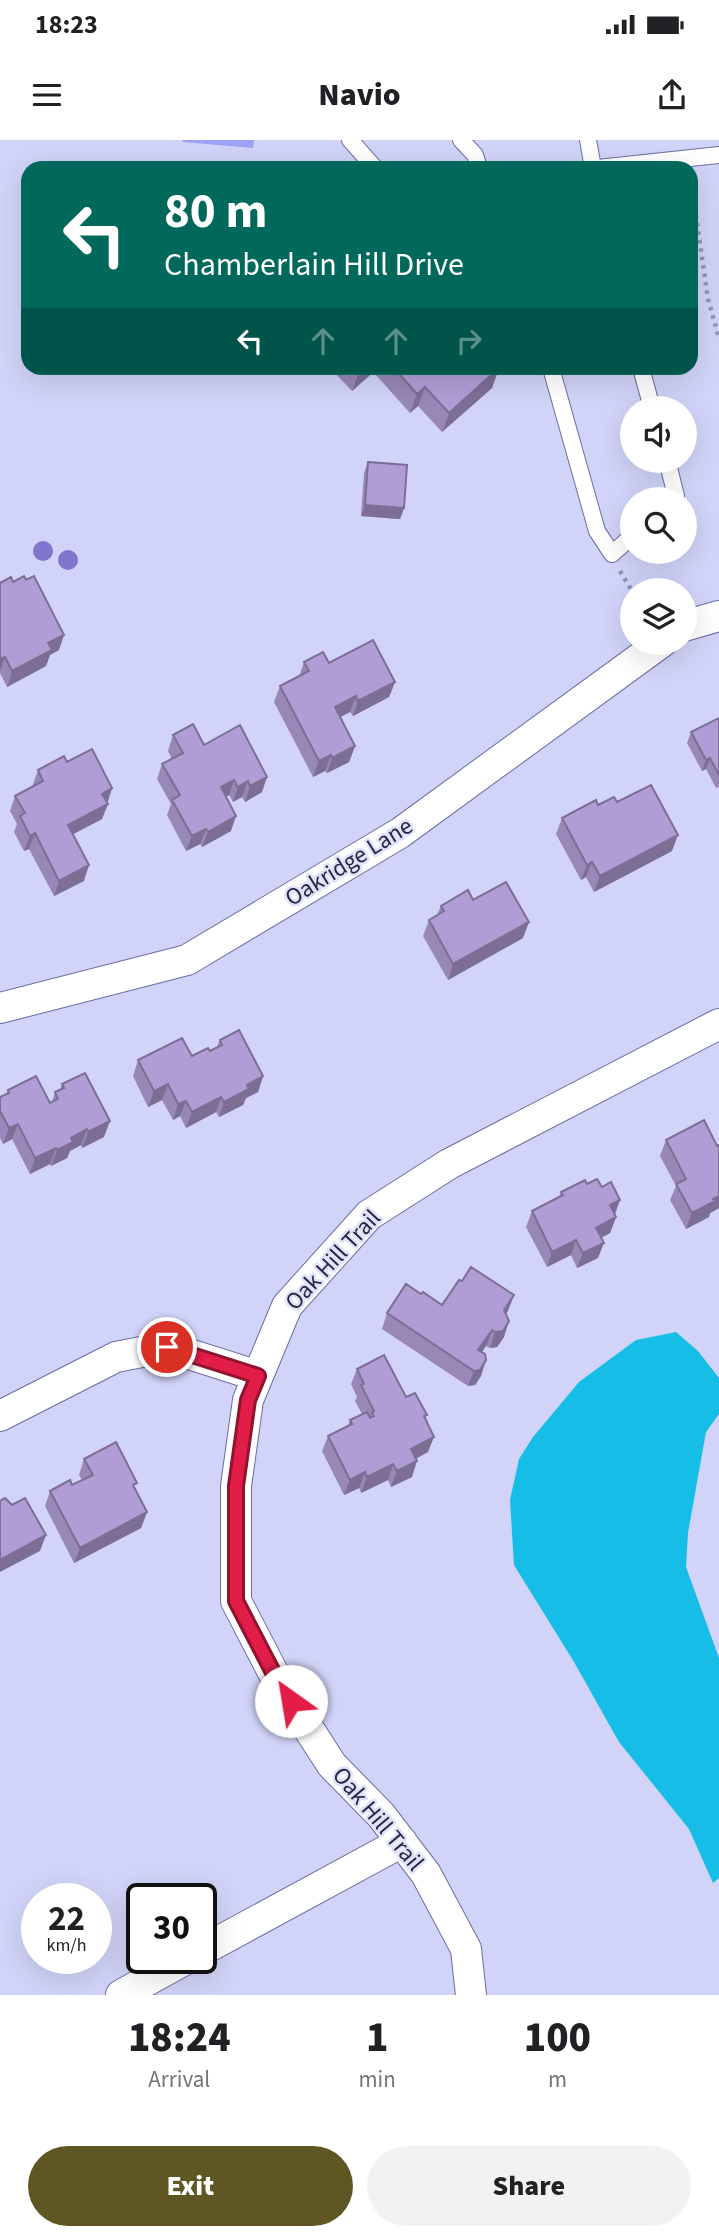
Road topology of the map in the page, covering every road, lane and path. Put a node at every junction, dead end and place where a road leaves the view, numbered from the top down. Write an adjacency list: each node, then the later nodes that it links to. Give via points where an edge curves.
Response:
1 (350, 140): 5 (lane)
2 (461, 140): 6 (lane)
3 (588, 140): 7 (lane)
4 (719, 155): 8 (lane)
5 (369, 161)
6 (477, 161)
7 (592, 161)
8 (663, 161)
9 (698, 230): 10 (path)
10 (719, 338)
11 (553, 375): 14 (lane, via 597,531 612,554)
12 (643, 375): 13 (lane)
13 (649, 396)
14 (620, 547)
15 (719, 616): 16 (street)
16 (697, 622)
17 (644, 655): 18 (street, Oakridge Lane, via 400,833 187,960)
18 (0, 1008)
19 (719, 1024): 20 (street, Oak Hill Trail, via 449,1164 369,1215 286,1306)
20 (258, 1376): 21 (street, via 167,1347 116,1357); 22 (street, Oak Hill Trail, via 248,1400 236,1486 236,1601 277,1680 332,1765)
21 (0, 1416)
22 (402, 1842): 23 (street); 26 (street, Oak Hill Trail, via 426,1874 466,1949)
23 (217, 1942)
24 (159, 1974): 25 (street)
25 (121, 1995)
26 (471, 1995)

